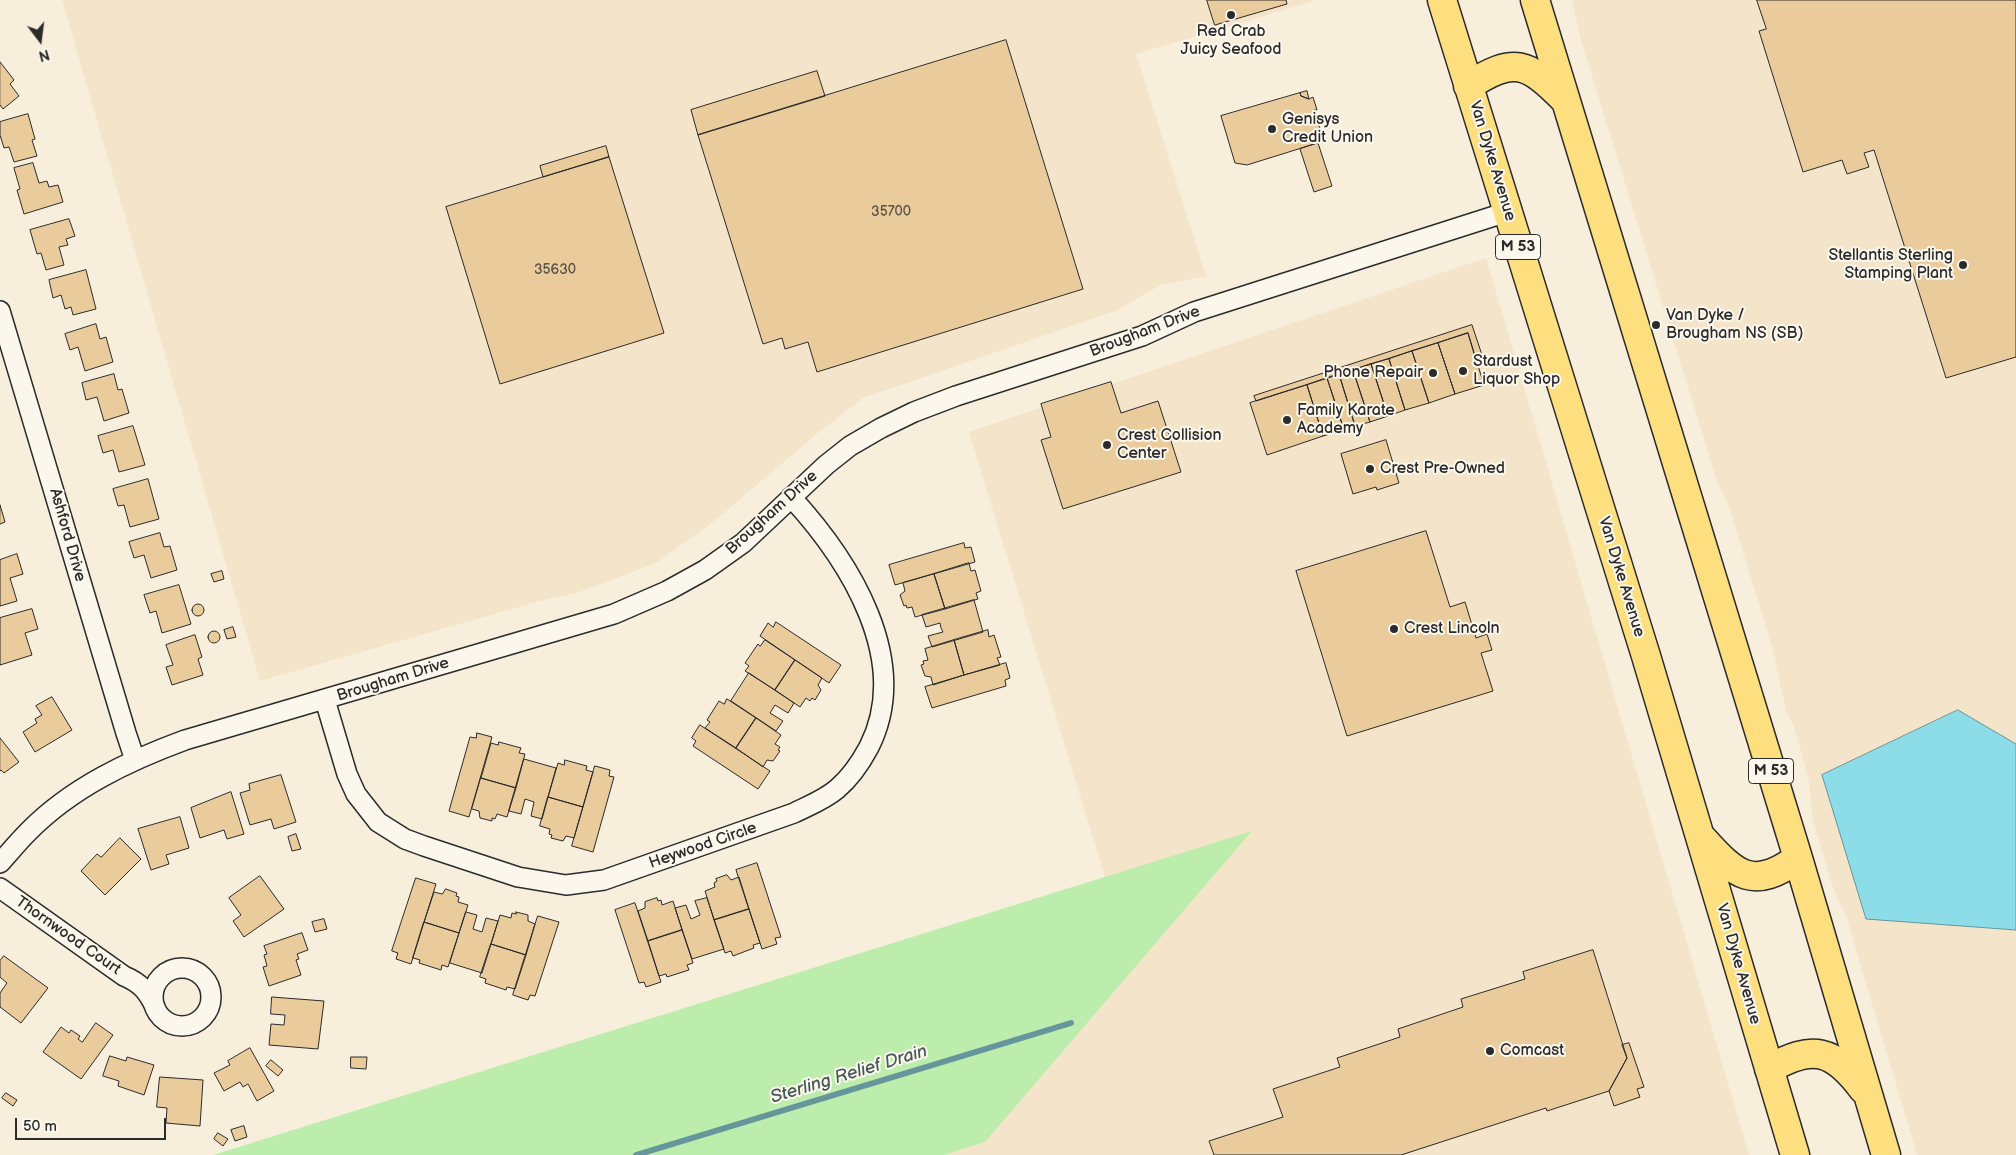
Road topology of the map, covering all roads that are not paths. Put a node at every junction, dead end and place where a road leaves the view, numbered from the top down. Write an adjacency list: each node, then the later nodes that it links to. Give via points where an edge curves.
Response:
1 (1442, 0): 3 (main road, Van Dyke Avenue / M 53)
2 (1535, 0): 4 (main road, M 53)
3 (1468, 86): 4 (main road, via 1494,70 1517,67 1542,78); 5 (main road, Van Dyke Avenue / M 53)
4 (1566, 101): 11 (main road, M 53)
5 (1508, 212): 7 (street, Brougham Drive, via 1194,312 1142,336 948,399 881,428 850,446); 10 (main road, Van Dyke Avenue / M 53)
6 (0, 311): 9 (street, Ashford Drive)
7 (791, 497): 8 (street, Brougham Drive, via 743,543 705,570 667,591 614,614); 8 (street, Heywood Circle, via 812,519 856,585 879,646 884,669 879,720 863,756 836,789 794,813 604,880 566,885 518,877 405,839 378,822 356,794 347,774)
8 (325, 700): 9 (street, Brougham Drive, via 185,740)
9 (135, 760): 12 (street, Brougham Drive, via 55,807)
10 (1700, 836): 11 (main road, via 1724,863 1754,876 1783,870); 17 (main road, Van Dyke Avenue / M 53)
11 (1798, 858): 18 (main road, M 53)
12 (0, 863)
13 (0, 888): 15 (street, Thornwood Court)
14 (166, 973): 15 (street, Thornwood Court); 16 (street, via 155,988); 16 (street, Thornwood Court, via 185,968 203,976 211,994 211,1003 201,1018 185,1025 167,1021)
15 (137, 982): 16 (street, Thornwood Court, via 148,992)
16 (155, 1007)
17 (1769, 1069): 18 (main road, via 1789,1058 1819,1054 1848,1068); 19 (main road, Van Dyke Avenue / M 53)
18 (1869, 1096): 20 (main road, M 53)
19 (1794, 1155)
20 (1886, 1155)

